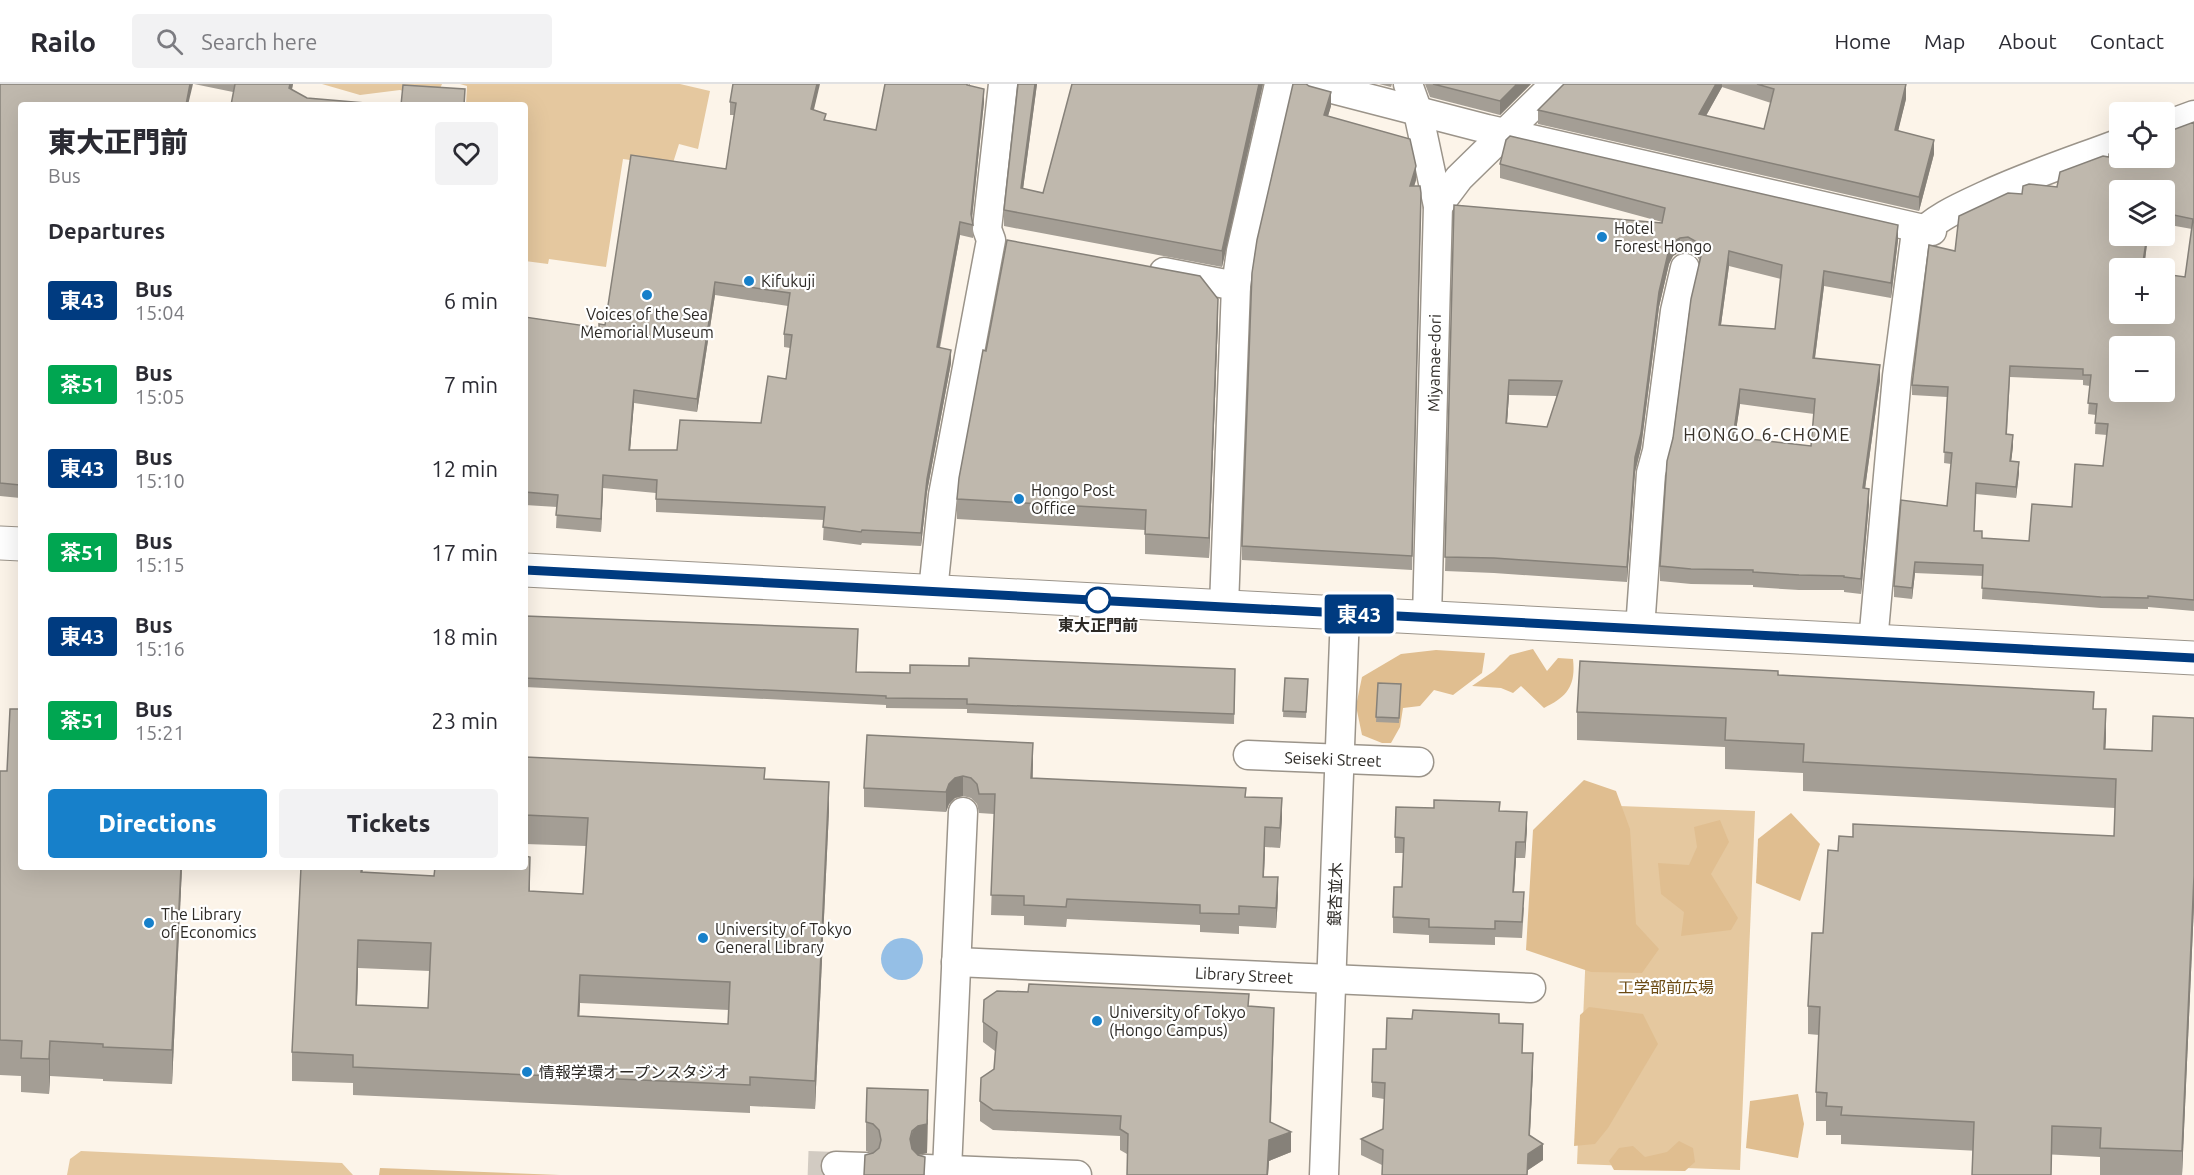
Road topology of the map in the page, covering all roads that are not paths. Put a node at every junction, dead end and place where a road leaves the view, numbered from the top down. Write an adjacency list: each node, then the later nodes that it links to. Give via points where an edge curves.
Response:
1 (1003, 84): 19 (street, via 987,229 1002,242 943,495)
2 (1279, 84): 15 (street)
3 (1313, 84): 6 (street)
4 (1408, 84): 6 (street, Miyamae-dori)
5 (1555, 84): 9 (street)
6 (1418, 112): 9 (street); 11 (street, Miyamae-dori)
7 (2194, 115): 8 (street)
8 (2175, 122)
9 (1504, 132): 11 (street); 12 (street)
10 (2109, 147): 12 (street, via 1953,210)
11 (1438, 206): 22 (street, Miyamae-dori)
12 (1928, 230): 24 (street, via 1915,239 1897,375)
13 (1143, 268): 15 (street)
14 (1685, 268): 23 (street, via 1651,473)
15 (1236, 286): 20 (street)
16 (0, 543): 17 (highway)
17 (18, 544)
18 (528, 570): 19 (highway)
19 (933, 591): 20 (highway)
20 (1224, 606): 21 (highway)
21 (1345, 613): 22 (highway); 27 (street, 銀杏並木)
22 (1427, 617): 23 (highway)
23 (1640, 629): 24 (highway)
24 (1874, 642): 25 (highway)
25 (2194, 658)
26 (1248, 755): 27 (street, Seiseki Street)
27 (1340, 759): 28 (street, Seiseki Street); 31 (street, 銀杏並木)
28 (1419, 762)
29 (963, 812): 30 (street)
30 (956, 962): 31 (street, Library Street); 35 (street, via 937,1170)
31 (1331, 979): 32 (street, Library Street); 36 (street, 銀杏並木)
32 (1531, 988)
33 (836, 1166): 34 (street)
34 (866, 1167)
35 (1077, 1175)
36 (1324, 1175)

